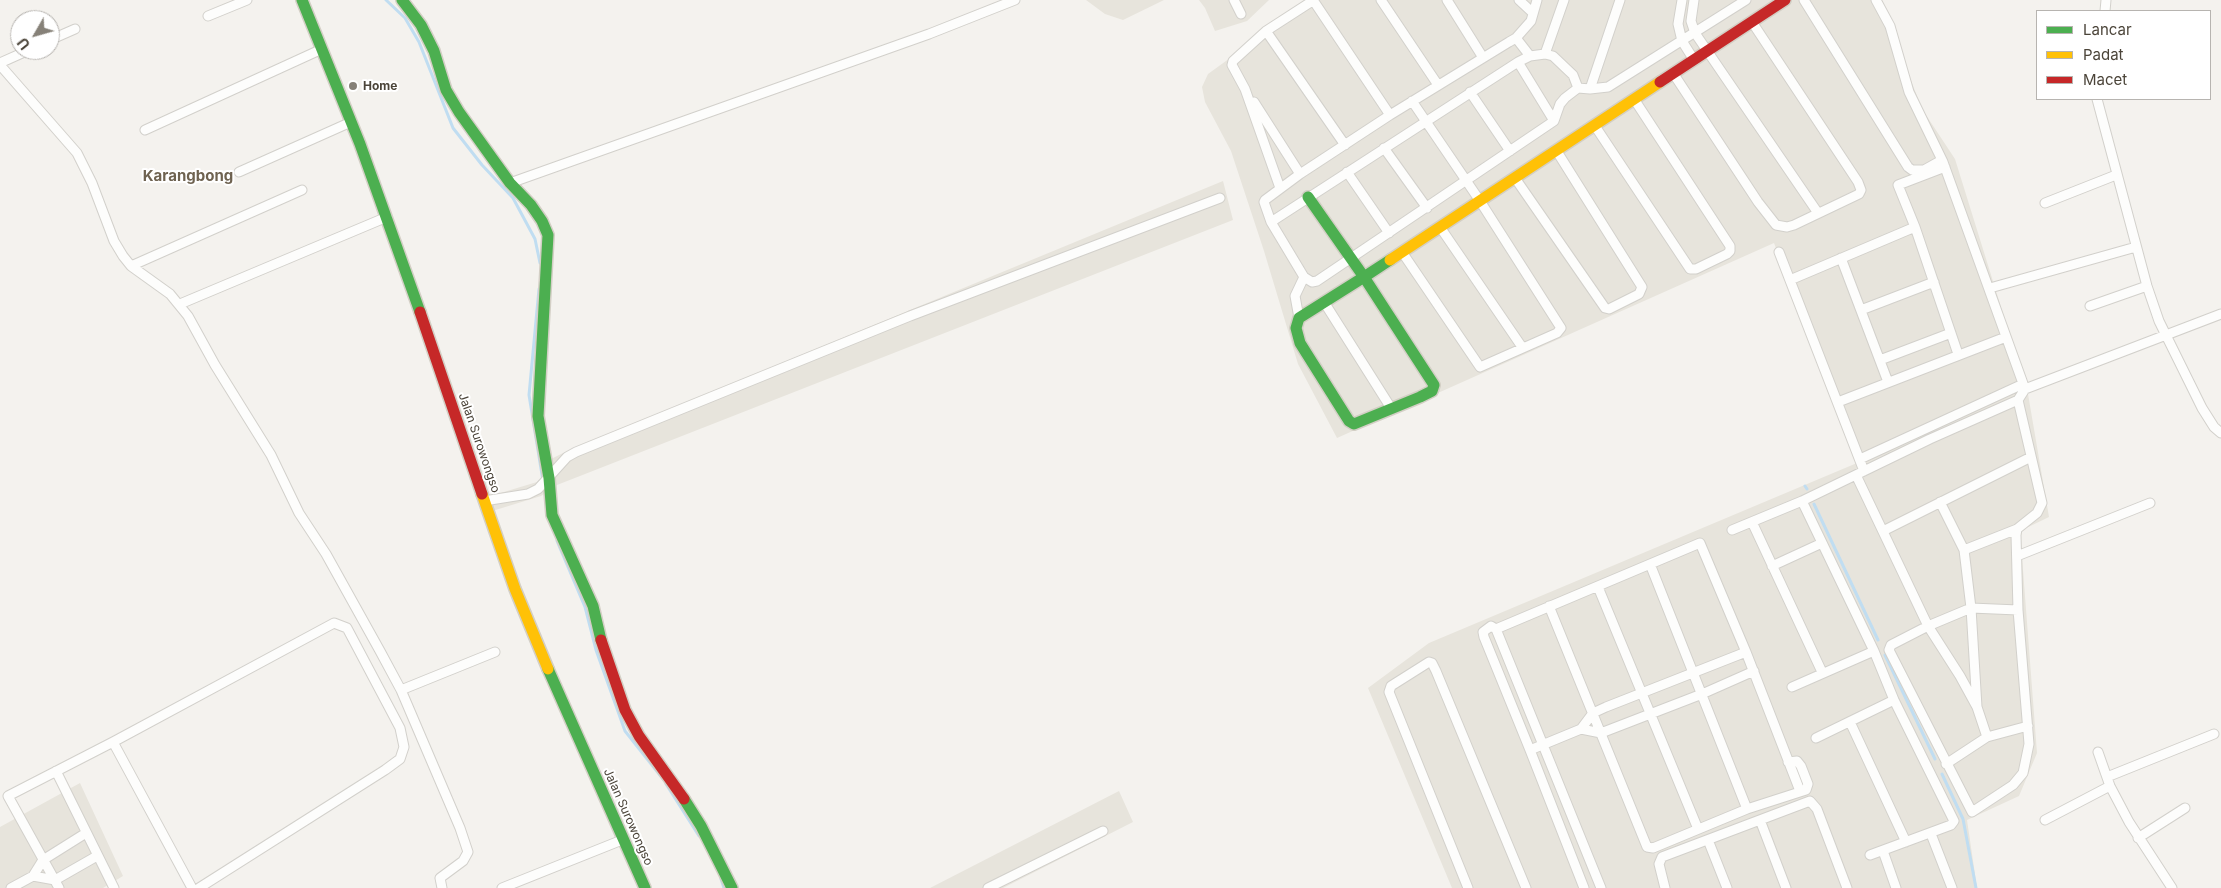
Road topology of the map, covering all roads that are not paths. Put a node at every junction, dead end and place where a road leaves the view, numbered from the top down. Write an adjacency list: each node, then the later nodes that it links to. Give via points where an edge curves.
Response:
1 (246, 0): 21 (street)
2 (302, 0): 29 (street, Jalan Surowongso)
3 (402, 0): 63 (street, via 421,25 434,51 454,105)
4 (1015, 0): 63 (street, via 929,34)
5 (1234, 0): 20 (street)
6 (1314, 0): 24 (street); 46 (street)
7 (1381, 0): 38 (street)
8 (1447, 0): 32 (street)
9 (1519, 0): 19 (street)
10 (1538, 0): 19 (street)
11 (1564, 0): 31 (street)
12 (1620, 0): 41 (street)
13 (1682, 0): 28 (street, via 1678,24)
14 (1694, 0): 25 (street, via 1691,21)
15 (1746, 0): 25 (street)
16 (1784, 0): 22 (street)
17 (1804, 0): 56 (street, via 1908,167 1924,170)
18 (1876, 0): 56 (street, via 1890,26 1909,92)
19 (1534, 13): 27 (street, via 1528,26)
20 (1241, 14)
21 (208, 16)
22 (1752, 22): 30 (street); 71 (street, via 1860,187 1859,194)
23 (75, 29): 26 (street)
24 (1266, 31): 40 (street, via 1233,61); 52 (street)
25 (1695, 33): 28 (street); 30 (street)
26 (60, 36)
27 (1516, 38): 32 (street); 33 (street)
28 (1682, 41): 34 (street); 41 (street, via 1608,87)
29 (322, 48): 48 (street, Jalan Surowongso); 51 (street)
30 (1708, 50): 34 (street); 71 (street)
31 (1545, 54): 33 (street); 39 (street, via 1564,64 1574,75)
32 (1482, 56): 38 (street)
33 (1530, 56): 35 (street)
34 (1694, 60): 37 (street)
35 (1518, 62): 42 (street); 47 (street)
36 (0, 64): 82 (street, via 77,153 114,241)
37 (1673, 73): 43 (street); 71 (street, via 1771,221 1787,227)
38 (1438, 85): 45 (street)
39 (1578, 88): 41 (street); 47 (street, via 1560,104)
40 (1245, 89): 59 (street); 64 (street)
41 (1590, 89)
42 (1470, 92): 49 (street); 55 (street)
43 (1634, 99): 50 (street); 50 (street, via 1730,246 1727,254 1690,269)
44 (2097, 100): 60 (street)
45 (1412, 101): 46 (street); 49 (street)
46 (1390, 115): 52 (street)
47 (1554, 121): 55 (street)
48 (351, 122): 57 (street); 72 (street, Jalan Surowongso)
49 (1425, 122): 53 (street); 62 (street)
50 (1595, 126): 54 (street)
51 (145, 130)
52 (1345, 144): 59 (street)
53 (1384, 148): 58 (street); 70 (street)
54 (1556, 150): 61 (street); 61 (street, via 1642,287 1639,294 1605,308)
55 (1510, 151): 62 (street)
56 (1943, 163): 75 (street, via 1898,185); 88 (street)
57 (238, 172)
58 (1347, 172): 66 (street); 76 (street)
59 (1300, 174): 64 (street)
60 (2116, 175): 69 (street); 77 (street, via 2129,212)
61 (1515, 178): 68 (street)
62 (1466, 181): 68 (street); 70 (street)
63 (514, 182): 110 (street, via 542,221 549,242 538,416)
64 (1280, 188): 73 (street, via 1264,201)
65 (302, 190): 82 (street)
66 (1308, 197): 73 (street); 81 (street)
67 (1220, 198): 110 (street, via 910,316 576,452 567,457)
68 (1480, 201): 74 (street); 98 (street, via 1561,328 1557,333)
69 (2045, 203)
70 (1427, 208): 76 (street)
71 (1818, 212)
72 (387, 217): 90 (street); 112 (street, Jalan Surowongso)
73 (1271, 222): 83 (street)
74 (1440, 227): 78 (street); 98 (street)
75 (1915, 227): 80 (street); 86 (street)
76 (1389, 233): 81 (street)
77 (2136, 248): 87 (street); 88 (street)
78 (1402, 252): 84 (street); 98 (street, via 1477,365 1484,366)
79 (1779, 252): 85 (street)
80 (1841, 258): 85 (street); 92 (street)
81 (1350, 259): 83 (street, via 1317,281 1312,282); 84 (street)
82 (135, 263): 90 (street)
83 (1304, 276): 94 (street, via 1294,296)
84 (1364, 277): 89 (street); 105 (street, via 1434,385 1432,391)
85 (1790, 280): 104 (street)
86 (1934, 282): 92 (street); 95 (street)
87 (2147, 286): 91 (street); 96 (street)
88 (1990, 288): 97 (street)
89 (1324, 302): 94 (street); 105 (street)
90 (180, 304): 137 (street, via 271,454 298,513 326,554)
91 (2090, 306)
92 (1860, 310): 100 (street)
93 (2221, 314): 96 (street)
94 (1299, 318): 105 (street, via 1296,328 1300,343 1348,421 1354,424)
95 (1951, 333): 99 (street); 100 (street)
96 (2166, 335): 102 (street); 106 (street, via 2202,408)
97 (2006, 337): 99 (street); 102 (street)
98 (1522, 347)
99 (1958, 354): 101 (street)
100 (1880, 360): 101 (street)
101 (1888, 382): 104 (street)
102 (2024, 386): 103 (street); 108 (street)
103 (2018, 400): 107 (street); 109 (street)
104 (1838, 402): 108 (street)
105 (1391, 408)
106 (2221, 433)
107 (2030, 457): 113 (street); 116 (street, via 2042,503 2037,513)
108 (1860, 459): 109 (street)
109 (1860, 473): 111 (street); 118 (street)
110 (544, 484): 112 (street, via 528,494); 184 (street, via 552,515 593,606 602,646 625,710 639,736 701,826)
111 (1802, 500): 115 (street); 119 (street)
112 (484, 501): 167 (street, Jalan Surowongso, via 540,654)
113 (1940, 502): 118 (street); 120 (street)
114 (2150, 503): 121 (street)
115 (1752, 522): 117 (street); 123 (street)
116 (2017, 529): 120 (street); 121 (street)
117 (1732, 530)
118 (1883, 531): 128 (street)
119 (1822, 543): 123 (street); 130 (street)
120 (1964, 550): 126 (street)
121 (2017, 556): 127 (street)
122 (1650, 564): 124 (street); 132 (street, via 1700,544); 134 (street)
123 (1772, 566): 135 (street)
124 (1598, 587): 125 (street); 138 (street)
125 (1549, 606): 129 (street); 142 (street)
126 (1971, 608): 127 (street); 128 (street); 141 (street)
127 (2018, 610): 145 (street)
128 (1928, 626): 141 (street); 155 (street, via 1892,645 1889,650)
129 (1496, 629): 152 (street); 153 (street, via 1493,626 1486,629 1484,637)
130 (1874, 651): 135 (street); 140 (street)
131 (494, 652): 137 (street)
132 (1746, 652): 133 (street); 134 (street)
133 (1754, 671): 139 (street); 159 (street, via 1788,762 1797,761 1809,787)
134 (1694, 672): 138 (street); 139 (street)
135 (1822, 672): 136 (street)
136 (1792, 687)
137 (401, 690): 181 (street, via 468,852 463,861 443,874)
138 (1643, 692): 142 (street); 143 (street)
139 (1702, 694): 143 (street); 159 (street)
140 (1894, 700): 144 (street); 165 (street, via 1954,821)
141 (1977, 707): 149 (street)
142 (1593, 713): 146 (street); 147 (street)
143 (1651, 714): 147 (street); 162 (street)
144 (1850, 722): 150 (street); 169 (street)
145 (2028, 726): 149 (street); 155 (street, via 2029,744 2023,773 2013,785 1975,811 1970,811)
146 (1581, 729): 147 (street); 152 (street)
147 (1601, 733): 162 (street, via 1647,847 1653,848)
148 (2214, 734): 157 (street)
149 (1987, 737): 155 (street)
150 (1816, 738)
151 (113, 742): 156 (street); 179 (street); 180 (street, via 334,622 347,628 400,728 404,747 400,759)
152 (1544, 745): 153 (street); 176 (street)
153 (1530, 750): 188 (street)
154 (2098, 752): 157 (street)
155 (1946, 764)
156 (56, 771): 164 (street); 173 (street, via 8,796)
157 (2108, 781): 161 (street); 166 (street)
158 (2185, 808): 166 (street)
159 (1747, 809): 162 (street)
160 (1760, 820): 168 (street); 191 (street); 192 (street, via 1810,801 1817,809)
161 (2045, 820)
162 (1698, 829)
163 (1102, 830): 185 (street)
164 (86, 833): 172 (street); 173 (street)
165 (1931, 834): 169 (street); 194 (street)
166 (2138, 838): 195 (street)
167 (622, 840): 182 (street); 183 (street, Jalan Surowongso)
168 (1708, 840): 189 (street, via 1660,860 1658,864); 190 (street)
169 (1906, 842): 170 (street)
170 (1883, 851): 171 (street); 193 (street)
171 (1870, 855)
172 (97, 856): 175 (street); 178 (street)
173 (43, 860): 174 (street); 175 (street)
174 (33, 876): 175 (street); 177 (street)
175 (57, 884)
176 (1600, 885): 188 (street)
177 (11, 888)
178 (114, 888)
179 (192, 888)
180 (199, 888)
181 (442, 888)
182 (502, 888)
183 (645, 888)
184 (732, 888)
185 (988, 888)
186 (1468, 888): 187 (street, via 1389,692 1391,686 1429,662 1436,671)
187 (1526, 888)
188 (1583, 888)
189 (1665, 888)
190 (1727, 888)
191 (1786, 888)
192 (1847, 888)
193 (1896, 888)
194 (1952, 888)
195 (2172, 888)

